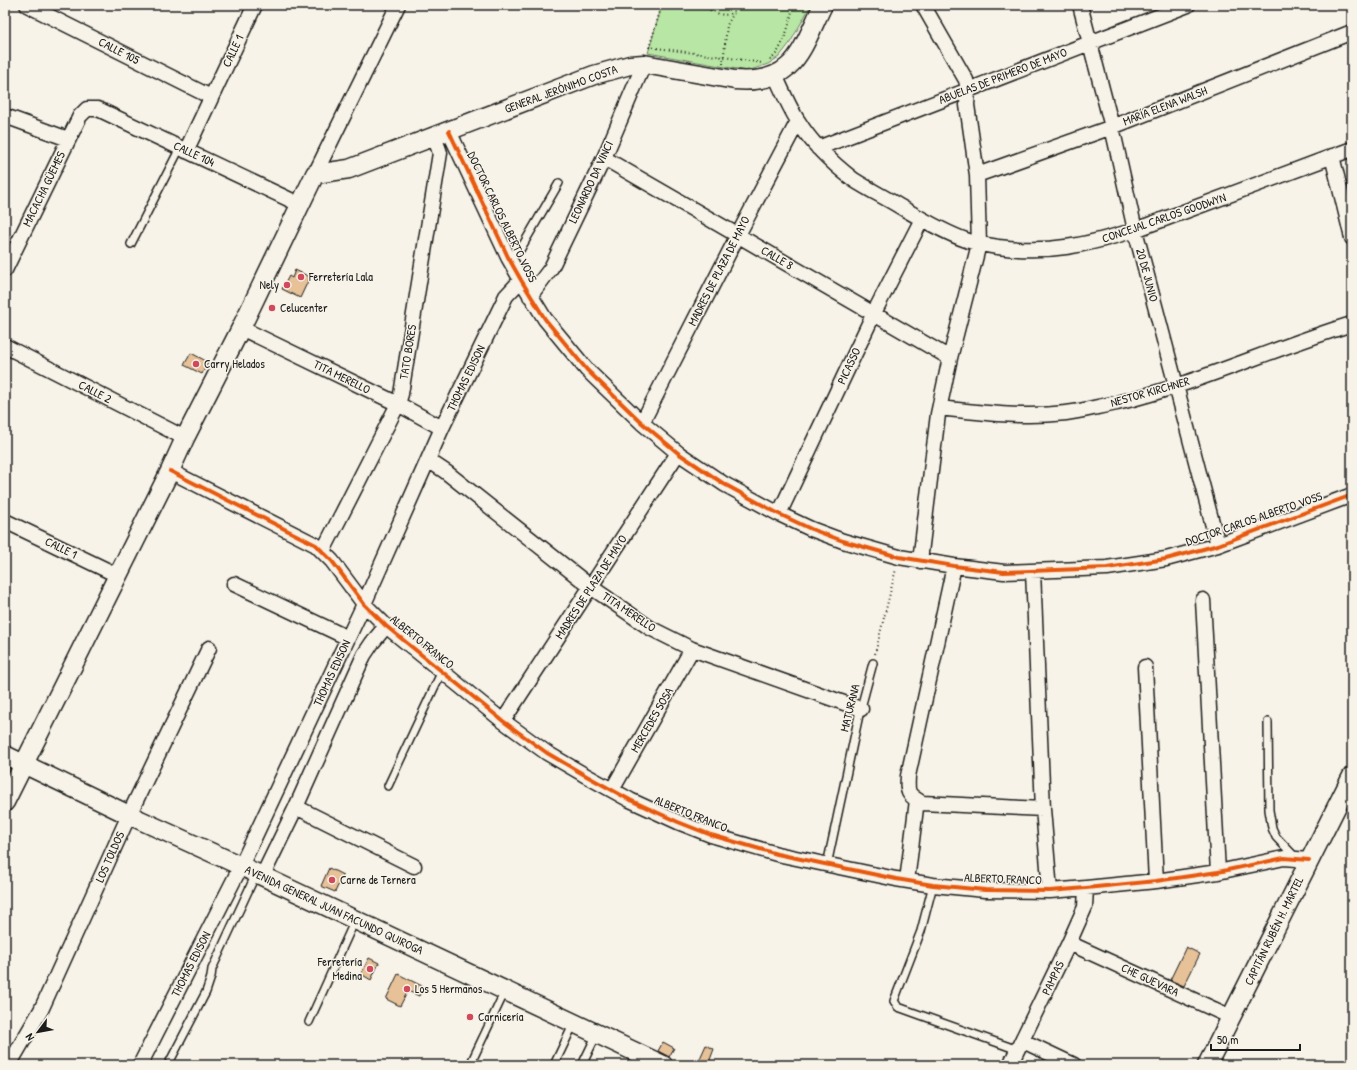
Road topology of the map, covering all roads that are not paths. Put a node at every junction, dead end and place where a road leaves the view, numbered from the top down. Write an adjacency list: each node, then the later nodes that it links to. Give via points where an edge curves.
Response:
1 (27, 5): 13 (street, CALLE 105)
2 (255, 5): 13 (street, CALLE 1)
3 (398, 5): 25 (street)
4 (823, 5): 11 (street, GENERAL JERÓNIMO COSTA, via 797,58 789,67)
5 (923, 5): 12 (street, via 966,80)
6 (1080, 5): 9 (street, 20 DE JUNIO)
7 (1188, 5): 9 (street, ABUELAS DE PRIMERO DE MAYO)
8 (1352, 32): 17 (street, MARÍA ELENA WALSH)
9 (1090, 43): 12 (street, ABUELAS DE PRIMERO DE MAYO); 17 (street, 20 DE JUNIO)
10 (644, 64): 11 (street, GENERAL JERÓNIMO COSTA, via 748,81); 18 (street, GENERAL JERÓNIMO COSTA, via 630,65 594,75); 24 (street, LEONARDO DA VINCI)
11 (775, 75): 16 (street, CONCEJAL CARLOS GOODWYN)
12 (968, 90): 20 (street, ABUELAS DE PRIMERO DE MAYO); 26 (street, via 966,105)
13 (211, 98): 21 (street)
14 (87, 109): 19 (street, MACACHA GÜEMES, via 80,116); 21 (street, CALLE 104, via 98,109)
15 (5, 116): 19 (street)
16 (798, 121): 20 (street, CONCEJAL CARLOS GOODWYN); 31 (street, MADRES DE PLAZA DE MAYO)
17 (1112, 127): 26 (street, MARÍA ELENA WALSH); 30 (street, 20 DE JUNIO)
18 (442, 134): 25 (street, GENERAL JERÓNIMO COSTA, via 349,169); 35 (street, DOCTOR CARLOS ALBERTO VOSS); 45 (street, TATO BORES, via 438,146 440,153)
19 (68, 139): 36 (street, MACACHA GÜEMES)
20 (818, 148): 29 (street, CONCEJAL CARLOS GOODWYN, via 855,180)
21 (183, 149): 28 (street, CALLE 104); 33 (lane)
22 (1352, 149): 23 (street, CONCEJAL CARLOS GOODWYN)
23 (1332, 156): 30 (street, CONCEJAL CARLOS GOODWYN); 32 (street)
24 (604, 158): 31 (street, CALLE 8); 38 (street, LEONARDO DA VINCI, via 551,268)
25 (315, 174): 28 (street)
26 (977, 175): 34 (street)
27 (559, 183): 35 (lane, via 520,250)
28 (301, 205): 41 (street)
29 (922, 220): 34 (street, CONCEJAL CARLOS GOODWYN); 39 (street, PICASSO)
30 (1135, 230): 34 (street, CONCEJAL CARLOS GOODWYN, via 1064,248 1044,250); 44 (street, 20 DE JUNIO)
31 (738, 235): 39 (street, CALLE 8); 47 (street, MADRES DE PLAZA DE MAYO)
32 (1352, 238)
33 (130, 244)
34 (979, 244): 43 (street)
35 (508, 258): 37 (street, DOCTOR CARLOS ALBERTO VOSS)
36 (5, 270)
37 (521, 280): 38 (street, DOCTOR CARLOS ALBERTO VOSS); 48 (street, THOMAS EDISON, via 506,296)
38 (530, 296): 47 (street, DOCTOR CARLOS ALBERTO VOSS, via 545,319 587,370)
39 (874, 313): 43 (street, CALLE 8); 54 (street, PICASSO)
40 (1352, 324): 44 (street, NESTOR KIRCHNER)
41 (241, 328): 45 (street, TITA MERELLO); 49 (street)
42 (5, 346): 49 (street, CALLE 2)
43 (950, 358): 46 (street)
44 (1176, 387): 46 (street, NESTOR KIRCHNER, via 1066,413 1021,416); 56 (street, 20 DE JUNIO)
45 (398, 404): 48 (street, TITA MERELLO); 57 (street, TATO BORES)
46 (940, 408): 58 (street)
47 (642, 423): 50 (street, DOCTOR CARLOS ALBERTO VOSS)
48 (442, 428): 51 (street, THOMAS EDISON)
49 (185, 438): 52 (street)
50 (678, 453): 54 (street, DOCTOR CARLOS ALBERTO VOSS, via 724,484); 63 (street, MADRES DE PLAZA DE MAYO)
51 (428, 460): 63 (street, TITA MERELLO); 65 (street, THOMAS EDISON)
52 (170, 472): 57 (street, ALBERTO FRANCO, via 316,545); 61 (street)
53 (1352, 495): 56 (street, DOCTOR CARLOS ALBERTO VOSS)
54 (779, 514): 58 (street, DOCTOR CARLOS ALBERTO VOSS, via 811,530 843,541 899,557)
55 (5, 521): 61 (street, CALLE 1)
56 (1218, 545): 60 (street, DOCTOR CARLOS ALBERTO VOSS, via 1166,559 1107,568)
57 (323, 551): 65 (street, ALBERTO FRANCO)
58 (920, 560): 59 (street, DOCTOR CARLOS ALBERTO VOSS)
59 (954, 566): 60 (street, DOCTOR CARLOS ALBERTO VOSS, via 1004,572); 81 (street, via 908,776 907,790)
60 (1033, 571): 84 (street)
61 (117, 575): 77 (street)
62 (234, 584): 67 (street)
63 (591, 587): 69 (street, TITA MERELLO, via 650,628); 74 (street, MADRES DE PLAZA DE MAYO)
64 (1203, 600): 90 (street)
65 (364, 604): 66 (street, ALBERTO FRANCO); 67 (street, THOMAS EDISON)
66 (386, 626): 72 (street, ALBERTO FRANCO); 83 (street, THOMAS EDISON, via 364,655)
67 (348, 638): 89 (street, THOMAS EDISON)
68 (209, 648): 85 (street, LOS TOLDOS)
69 (692, 649): 73 (street, TITA MERELLO); 80 (street, MERCEDES SOSA)
70 (873, 663): 73 (lane, MATURANA)
71 (1146, 667): 92 (street)
72 (442, 671): 74 (street, ALBERTO FRANCO); 79 (lane)
73 (861, 709): 87 (lane, MATURANA)
74 (503, 721): 80 (street, ALBERTO FRANCO, via 547,753)
75 (1268, 722): 86 (lane, via 1269,810 1272,828 1276,837)
76 (5, 754): 77 (street, AVENIDA GENERAL JUAN FACUNDO QUIROGA)
77 (24, 763): 82 (street); 85 (street, AVENIDA GENERAL JUAN FACUNDO QUIROGA)
78 (1352, 776): 86 (street, CAPITÁN RUBÉN H. MARTEL)
79 (388, 786)
80 (612, 790): 87 (street, ALBERTO FRANCO, via 711,835)
81 (917, 800): 84 (street, via 930,804); 91 (street)
82 (5, 802)
83 (296, 807): 88 (street); 89 (street, THOMAS EDISON)
84 (1043, 809): 95 (street)
85 (129, 815): 89 (street, AVENIDA GENERAL JUAN FACUNDO QUIROGA); 104 (street, LOS TOLDOS, via 41,1010)
86 (1303, 859): 90 (street, ALBERTO FRANCO, via 1284,858); 99 (street, CAPITÁN RUBÉN H. MARTEL)
87 (827, 865): 91 (street, ALBERTO FRANCO)
88 (414, 866)
89 (253, 872): 96 (street, AVENIDA GENERAL JUAN FACUNDO QUIROGA); 105 (street, THOMAS EDISON); 106 (lane, via 212,969 206,992)
90 (1218, 872): 92 (street, ALBERTO FRANCO)
91 (907, 881): 93 (street, ALBERTO FRANCO)
92 (1156, 881): 94 (street, ALBERTO FRANCO)
93 (933, 885): 95 (street, ALBERTO FRANCO, via 985,890); 103 (lane, via 921,931 894,1001 898,1007)
94 (1086, 888): 95 (street, ALBERTO FRANCO); 97 (street, PAMPAS, via 1085,907)
95 (1050, 891)
96 (355, 920): 98 (street, AVENIDA GENERAL JUAN FACUNDO QUIROGA); 100 (lane)
97 (1069, 943): 99 (street, CHE GUEVARA); 103 (street, PAMPAS)
98 (505, 991): 101 (street, AVENIDA GENERAL JUAN FACUNDO QUIROGA); 107 (lane)
99 (1231, 1017): 113 (street, CAPITÁN RUBÉN H. MARTEL)
100 (309, 1022)
101 (574, 1023): 102 (street, AVENIDA GENERAL JUAN FACUNDO QUIROGA); 108 (lane)
102 (597, 1034): 109 (lane); 110 (street, AVENIDA GENERAL JUAN FACUNDO QUIROGA)
103 (1021, 1045): 111 (street, PAMPAS); 112 (street)
104 (9, 1065)
105 (140, 1065)
106 (168, 1065)
107 (470, 1065)
108 (554, 1065)
109 (582, 1065)
110 (663, 1065)
111 (1010, 1065)
112 (1074, 1065)
113 (1208, 1065)

